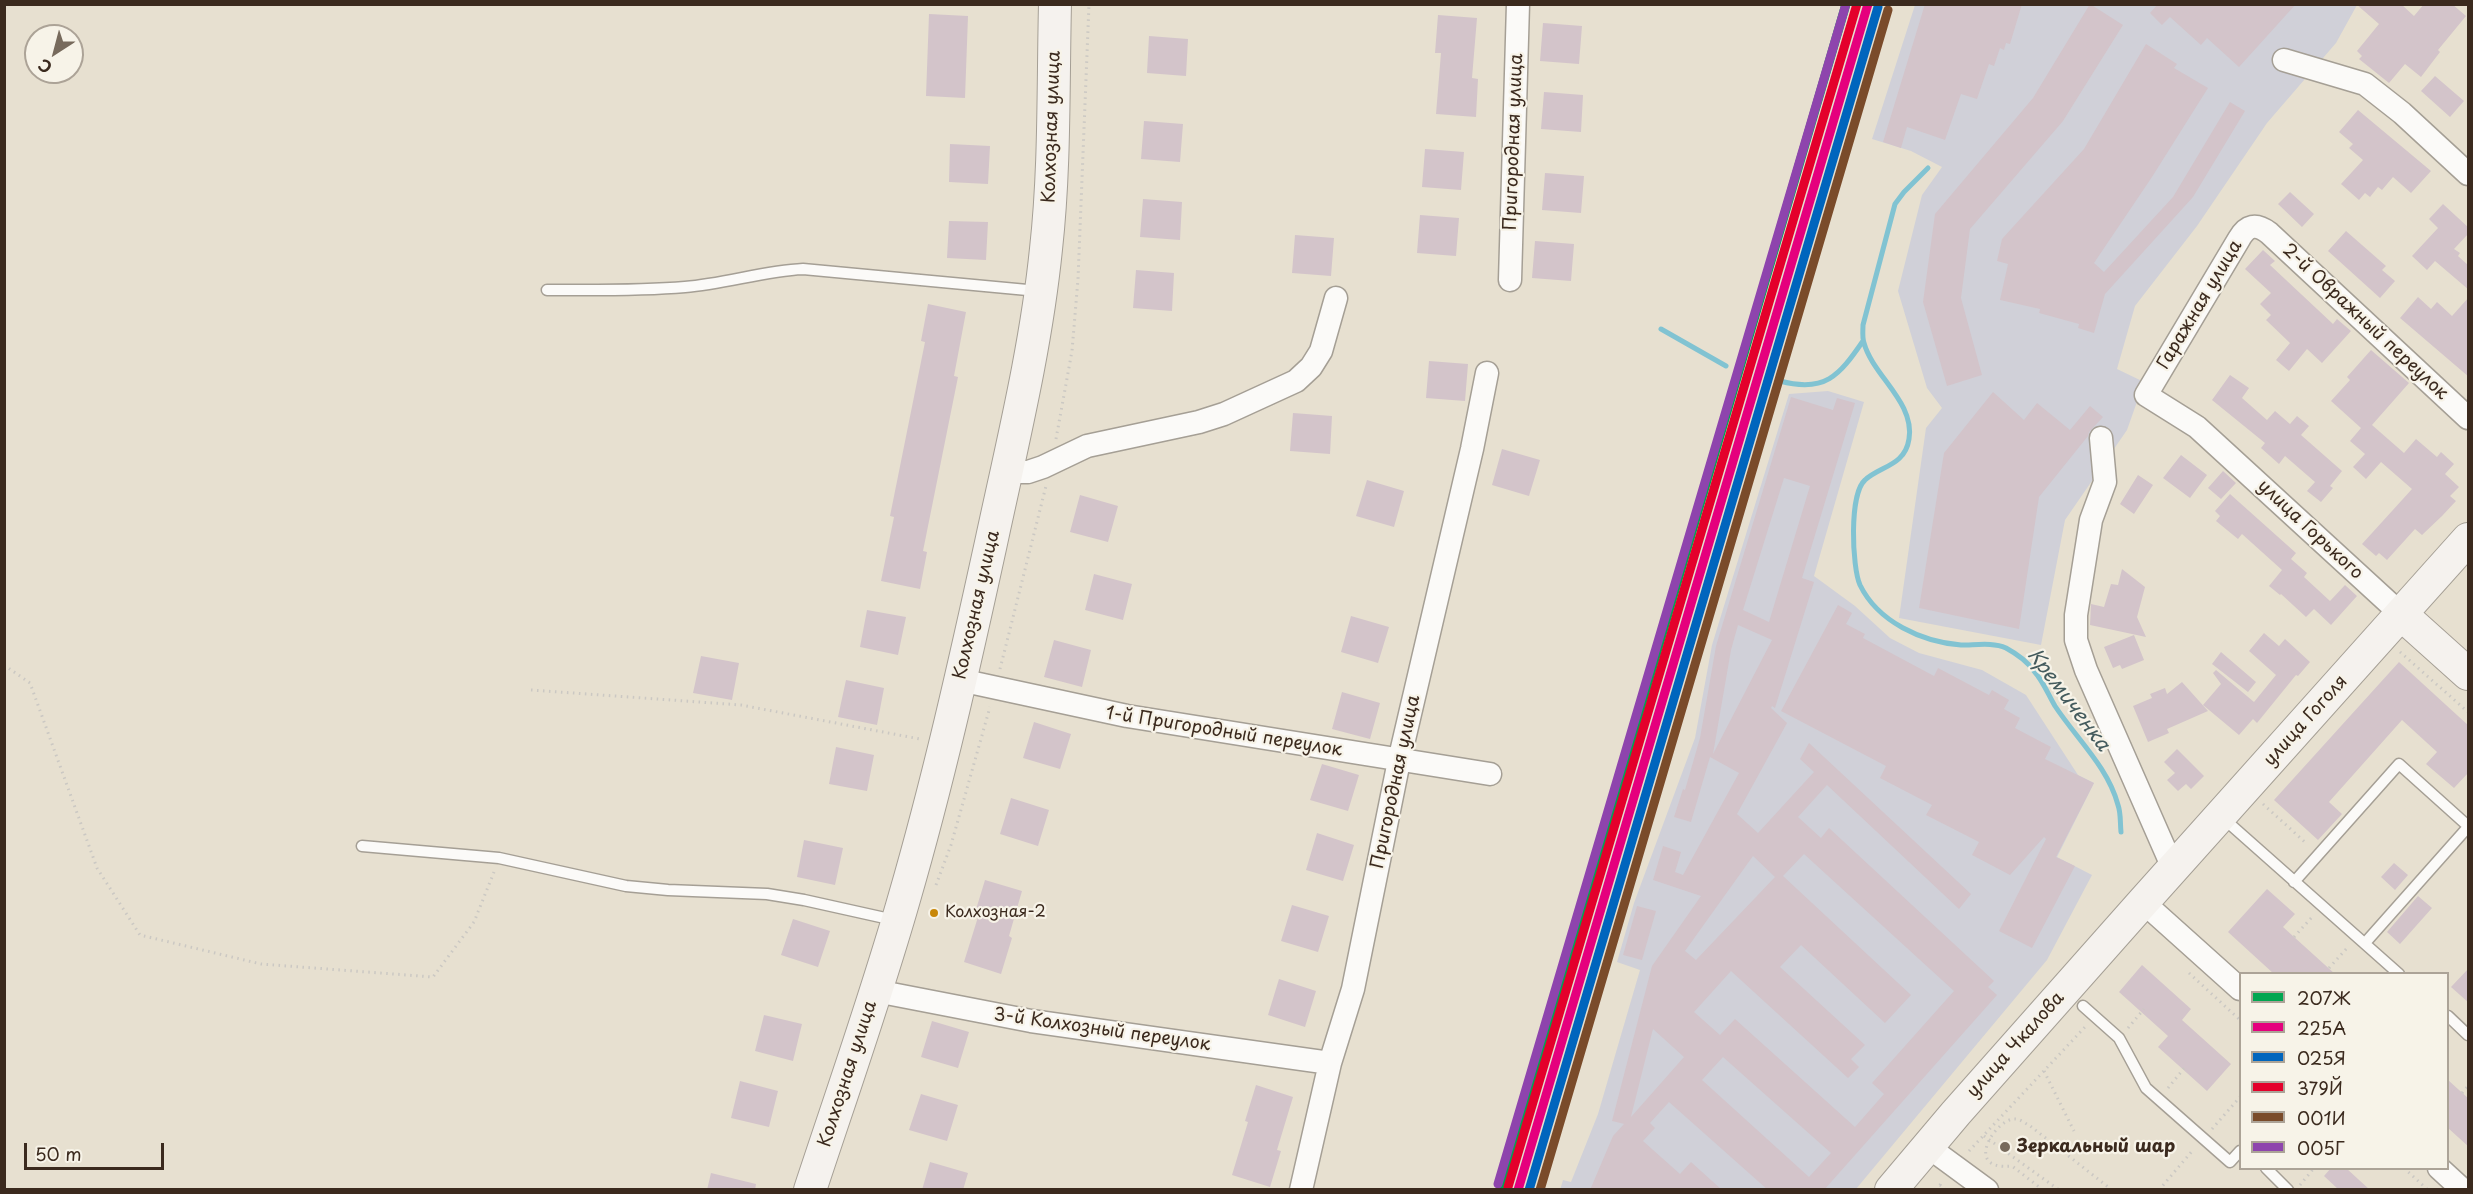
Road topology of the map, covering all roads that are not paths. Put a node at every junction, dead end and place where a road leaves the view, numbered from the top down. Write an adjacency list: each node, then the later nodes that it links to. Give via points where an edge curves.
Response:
1 (1055, 4): 8 (main road, Колхозная улица, via 1051,186)
2 (1518, 4): 6 (street, Пригородная улица)
3 (2284, 60): 4 (street, via 2365,84)
4 (2469, 174)
5 (2260, 227): 11 (street, Гаражная улица, via 2244,230); 12 (street, 2-й Овражный переулок)
6 (1510, 280)
7 (547, 290): 8 (lane, via 685,287 803,269)
8 (1041, 292): 14 (main road, Колхозная улица)
9 (1336, 298): 14 (street, via 1321,351 1296,381 1224,414 1174,429 1087,446 1028,472)
10 (1487, 373): 19 (street, Пригородная улица)
11 (2146, 395): 16 (street, улица Горького, via 2180,414 2210,439)
12 (2469, 418)
13 (2101, 438): 24 (street, via 2105,482 2091,520 2076,615 2076,640)
14 (1007, 472): 18 (main road, Колхозная улица)
15 (2469, 539): 16 (main road, улица Гоголя)
16 (2401, 614): 17 (main road, улица Горького); 21 (main road, улица Гоголя)
17 (2469, 674)
18 (960, 680): 19 (street, 1-й Пригородный переулок, via 1127,716); 27 (main road, Колхозная улица)
19 (1399, 761): 20 (street, 1-й Пригородный переулок); 35 (street, Пригородная улица, via 1353,989)
20 (1490, 774)
21 (2220, 816): 24 (main road, улица Гоголя); 25 (lane)
22 (2469, 826): 25 (lane, via 2399,764); 28 (lane)
23 (362, 846): 27 (lane, via 499,858 626,886 767,894)
24 (2173, 868): 26 (main road, улица Гоголя)
25 (2294, 882): 28 (lane)
26 (2143, 902): 30 (street); 36 (main road, улица Чкалова)
27 (898, 921): 31 (main road, Колхозная улица)
28 (2361, 940): 29 (lane)
29 (2397, 972)
30 (2239, 987)
31 (876, 991): 35 (street, 3-й Колхозный переулок, via 1031,1021); 40 (main road, Колхозная улица)
32 (2083, 1006): 37 (lane, via 2119,1038 2146,1088 2230,1162)
33 (2449, 1020): 34 (lane)
34 (2469, 1035)
35 (1330, 1063): 41 (street, Пригородная улица)
36 (1927, 1146): 42 (main road, улица Чкалова); 43 (street)
37 (2239, 1153)
38 (2268, 1170): 44 (lane)
39 (2441, 1170): 45 (street)
40 (810, 1190)
41 (1301, 1190)
42 (1891, 1190)
43 (1987, 1190)
44 (2288, 1190)
45 (2463, 1190)

